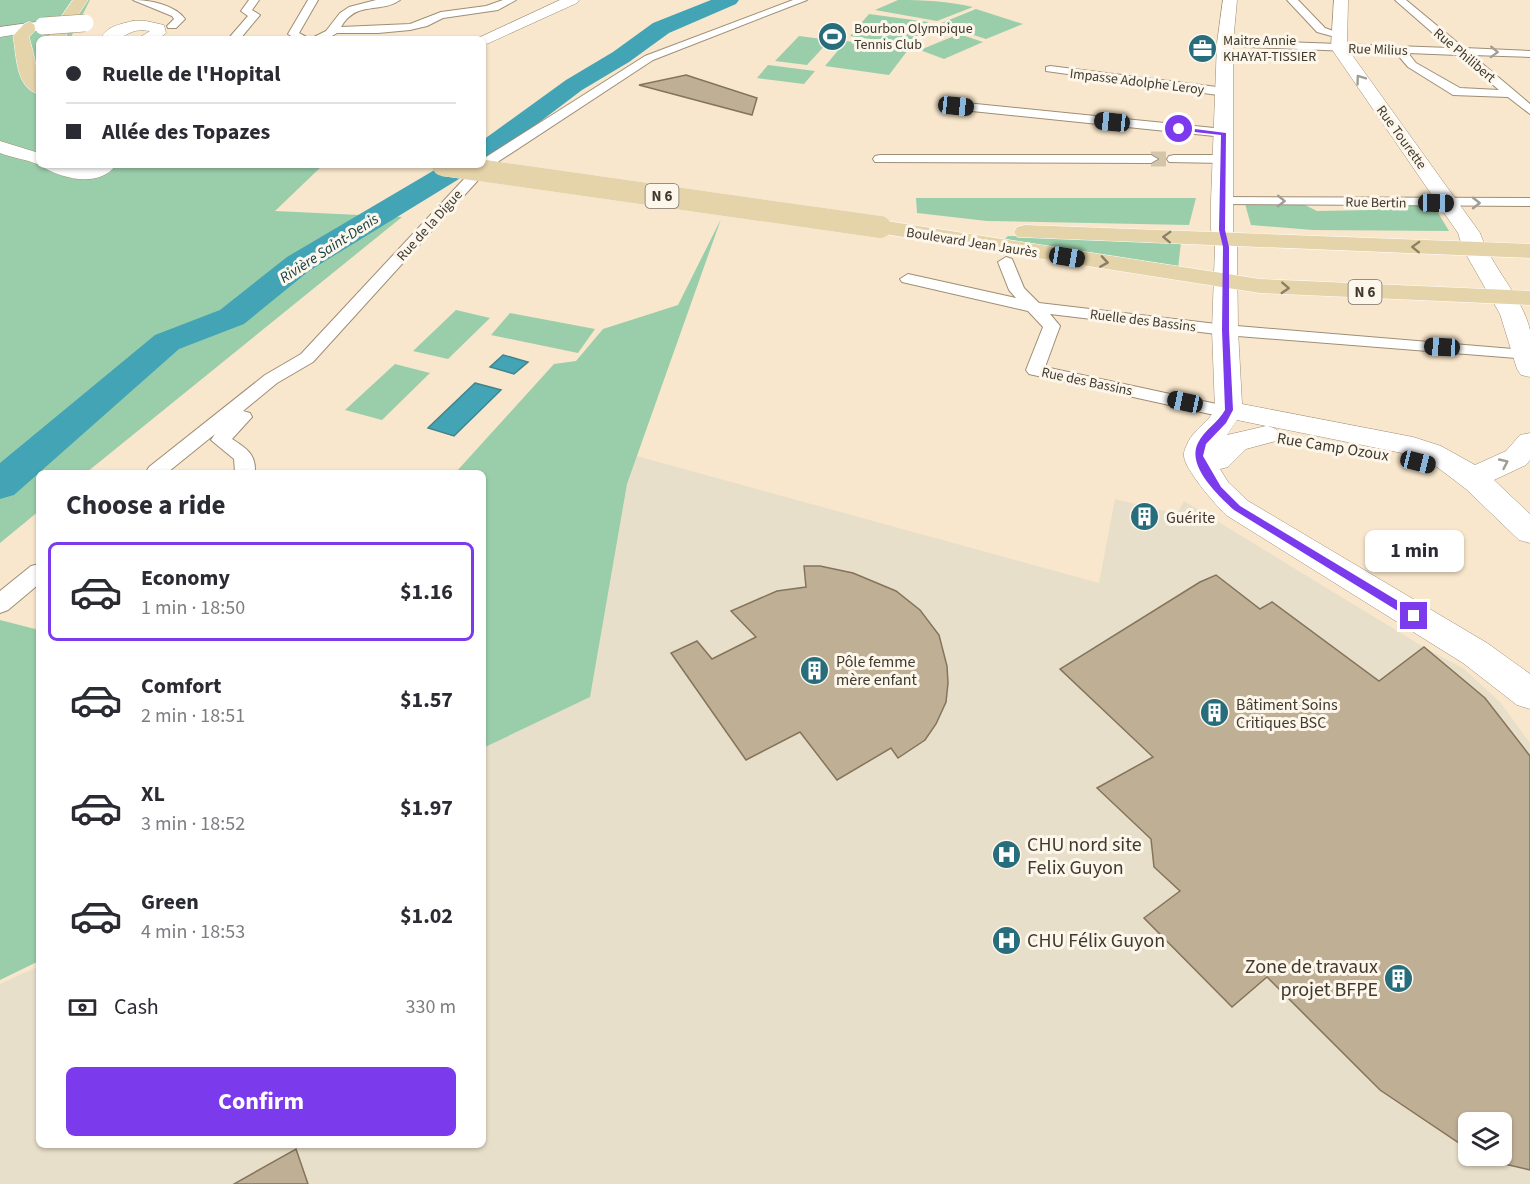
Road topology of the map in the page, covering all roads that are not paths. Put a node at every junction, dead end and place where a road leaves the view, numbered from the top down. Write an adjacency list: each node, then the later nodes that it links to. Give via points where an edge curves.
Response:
1 (65, 0): 20 (main road)
2 (81, 0): 22 (main road)
3 (138, 0): 17 (street, via 176,14 180,19)
4 (395, 0): 15 (street)
5 (511, 0): 18 (street, via 492,10 447,14 412,27)
6 (572, 0): 28 (main road)
7 (802, 0): 48 (street, Rue de la Digue, via 649,58)
8 (1230, 0): 30 (main road)
9 (1292, 0): 29 (street, Rue Tourette, via 1321,30)
10 (1341, 0): 29 (main road)
11 (1400, 0): 32 (street, Rue Philibert)
12 (312, 7): 25 (street, via 293,34)
13 (257, 8): 24 (street)
14 (336, 9): 15 (street)
15 (355, 9): 18 (street, via 344,15)
16 (88, 22): 20 (main road, bridge); 21 (main road, via 114,21); 23 (main road, via 109,25)
17 (171, 26)
18 (337, 30): 26 (street)
19 (0, 32): 20 (main road)
20 (35, 32): 27 (main road); 35 (main road, via 23,57 29,80)
21 (146, 35): 23 (main road)
22 (58, 36)
23 (111, 36)
24 (236, 36)
25 (298, 36)
26 (323, 36)
27 (0, 38)
28 (486, 39)
29 (1339, 41): 30 (street, Rue Milius); 31 (street, Rue Milius); 55 (main road, Rue Tourette, one-way to 29)
30 (1225, 43): 36 (main road)
31 (1400, 50): 32 (street, Rue Milius); 37 (street, via 1412,64 1457,92)
32 (1459, 52): 33 (street, Rue Milius, one-way to 33); 37 (street, Rue Philibert)
33 (1530, 54)
34 (1050, 69): 36 (street, Impasse Adolphe Leroy)
35 (36, 86)
36 (1225, 92): 40 (main road)
37 (1512, 94): 39 (street, Rue Philibert)
38 (956, 106): 40 (street)
39 (1530, 110)
40 (1224, 133): 46 (main road)
41 (0, 147): 42 (main road)
42 (36, 159)
43 (880, 159): 44 (street)
44 (1151, 159)
45 (1174, 159): 46 (street)
46 (1223, 159): 53 (main road)
47 (486, 162): 56 (main road, N 6)
48 (486, 163)
49 (57, 168): 50 (main road, via 72,174)
50 (100, 168)
51 (466, 168): 56 (main road, N 6, bridge)
52 (481, 168): 68 (street, Rue de la Digue, via 333,331)
53 (1222, 201): 55 (street, Rue Bertin, one-way to 55); 57 (main road)
54 (1530, 202): 55 (street, Rue Bertin, one-way to 54)
55 (1449, 203): 58 (main road, Rue Tourette, via 1469,233)
56 (881, 223): 57 (main road, Boulevard Jean Jaurès / N 6, one-way to 56); 62 (main road, Boulevard Jean Jaurès / N 6, one-way to 62)
57 (1225, 239): 58 (main road, Boulevard Jean Jaurès / N 6, one-way to 57); 62 (main road)
58 (1474, 249): 59 (main road, Boulevard Jean Jaurès / N 6); 63 (main road, Rue Tourette)
59 (1530, 251)
60 (1006, 262): 65 (street, Rue des Bassins, via 1017,290)
61 (908, 279): 65 (street, Ruelle des Bassins)
62 (1227, 282): 63 (main road, Boulevard Jean Jaurès / N 6, one-way to 63); 66 (main road)
63 (1504, 298): 64 (main road, Boulevard Jean Jaurès / N 6); 67 (main road, Rue Tourette)
64 (1530, 298)
65 (1033, 307): 66 (street, Ruelle des Bassins); 69 (street, Rue des Bassins, via 1052,326 1035,370)
66 (1225, 330): 67 (street, Ruelle des Bassins); 69 (main road)
67 (1527, 362)
68 (296, 366): 73 (street, Rue de la Digue, via 271,378); 74 (street, via 224,435 223,443 243,454)
69 (1228, 412): 70 (main road, Rue Camp Ozoux, via 1242,426); 72 (main road, via 1202,443 1198,456); 75 (main road, Rue Camp Ozoux, via 1419,448 1441,455)
70 (1266, 435): 72 (main road, via 1236,442 1218,460); 75 (main road, Rue Camp Ozoux, via 1399,457)
71 (1530, 442): 75 (main road, one-way to 71, via 1516,458)
72 (1201, 464): 79 (main road, via 1237,508 1475,653)
73 (158, 470)
74 (245, 470)
75 (1473, 478): 76 (main road)
76 (1530, 532)
77 (36, 574): 78 (street)
78 (0, 604)
79 (1530, 694)

